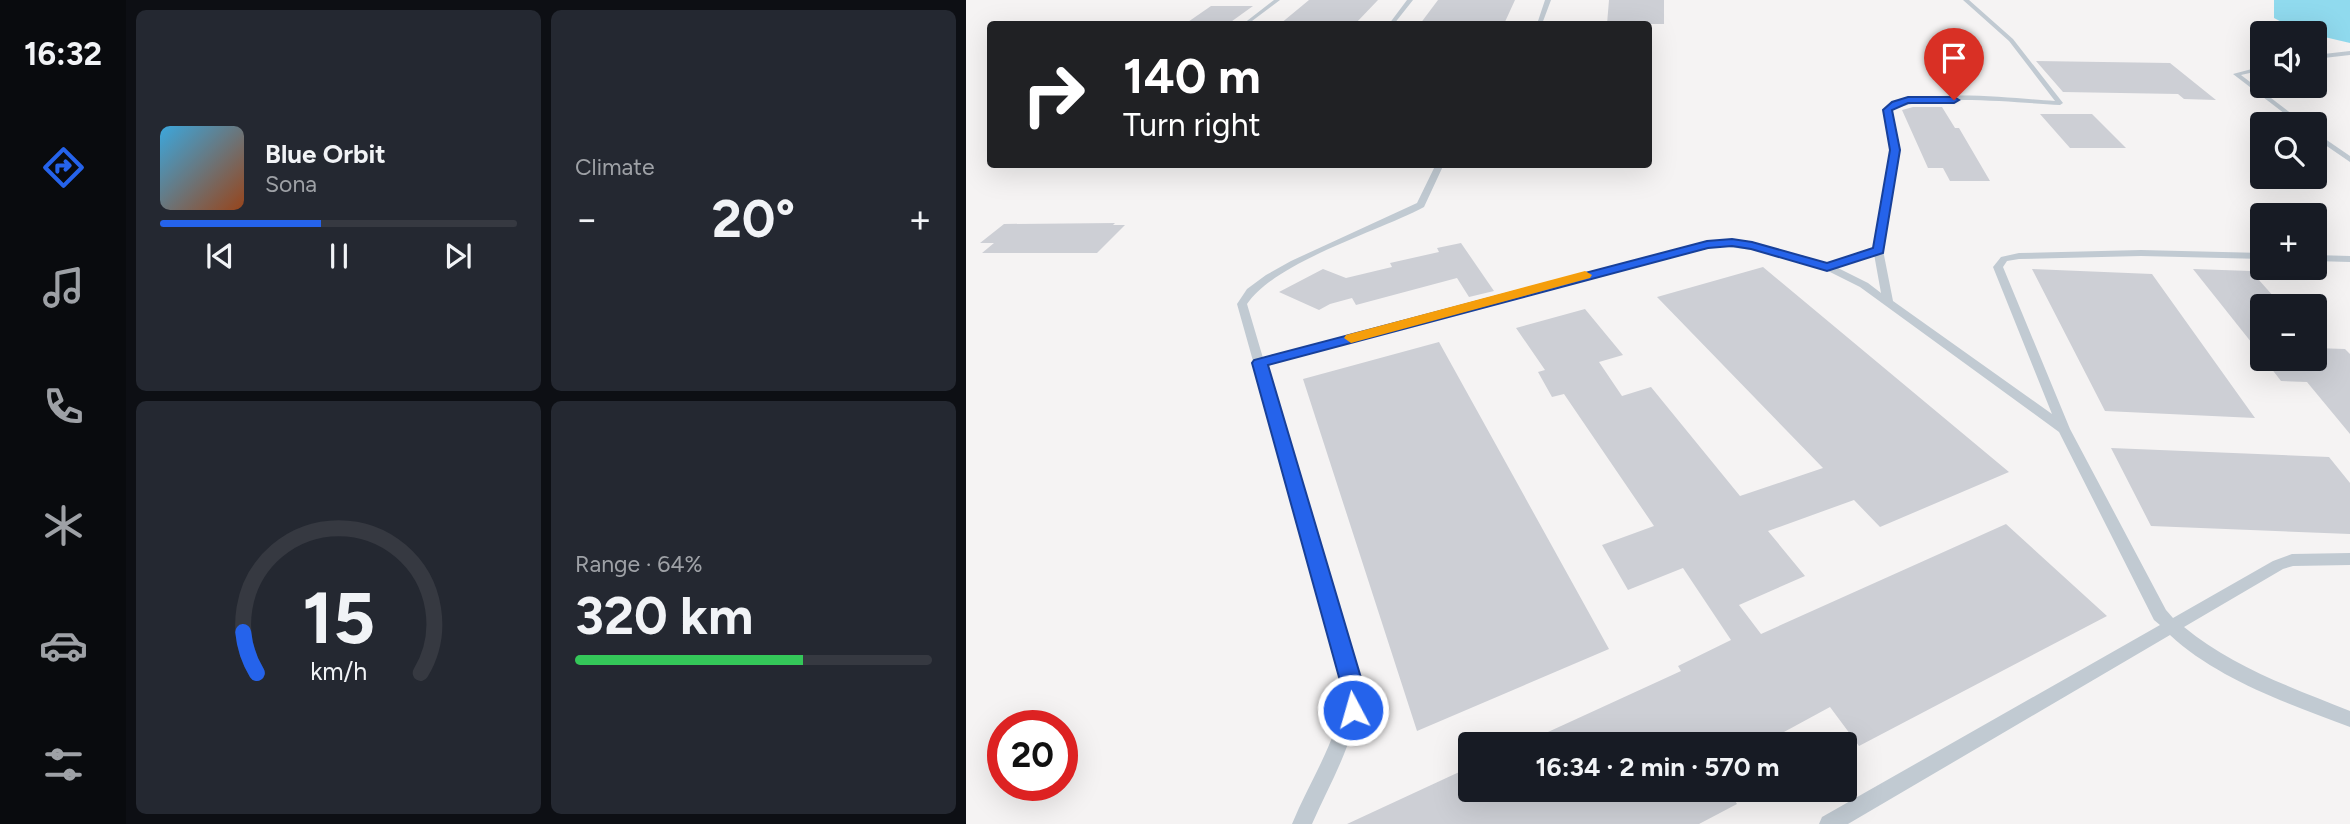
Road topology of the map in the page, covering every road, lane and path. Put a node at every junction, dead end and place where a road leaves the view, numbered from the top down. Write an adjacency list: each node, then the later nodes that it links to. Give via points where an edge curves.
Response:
1 (1278, 0): 5 (lane)
2 (1410, 0): 6 (lane)
3 (1548, 0): 7 (lane)
4 (1966, 0): 17 (lane, via 2011,40 2060,103 1917,99 1890,106 1895,150)
5 (1249, 21)
6 (1393, 21)
7 (1540, 21)
8 (2350, 54): 9 (lane)
9 (2327, 56)
10 (2250, 71): 11 (lane, via 2236,74)
11 (2250, 85)
12 (2268, 98): 13 (lane)
13 (2286, 112)
14 (2327, 143): 15 (lane)
15 (2350, 160)
16 (1438, 168): 23 (lane, via 1416,208 1343,239 1249,291 1242,304)
17 (1878, 250): 21 (lane); 22 (lane)
18 (2250, 256): 24 (lane, via 2141,253 2018,256 2000,261 1998,267)
19 (2327, 258): 20 (lane)
20 (2350, 259)
21 (1827, 267): 22 (lane); 23 (lane, via 1752,245 1707,245)
22 (1888, 300): 24 (lane)
23 (1259, 363): 28 (lane, via 1353,688 1348,729)
24 (2064, 429): 26 (lane, via 2147,593)
25 (2350, 559): 26 (lane, via 2292,560 2278,565)
26 (2171, 627): 27 (lane, via 2216,660); 29 (lane)
27 (2350, 719)
28 (1302, 824)
29 (1829, 824)

